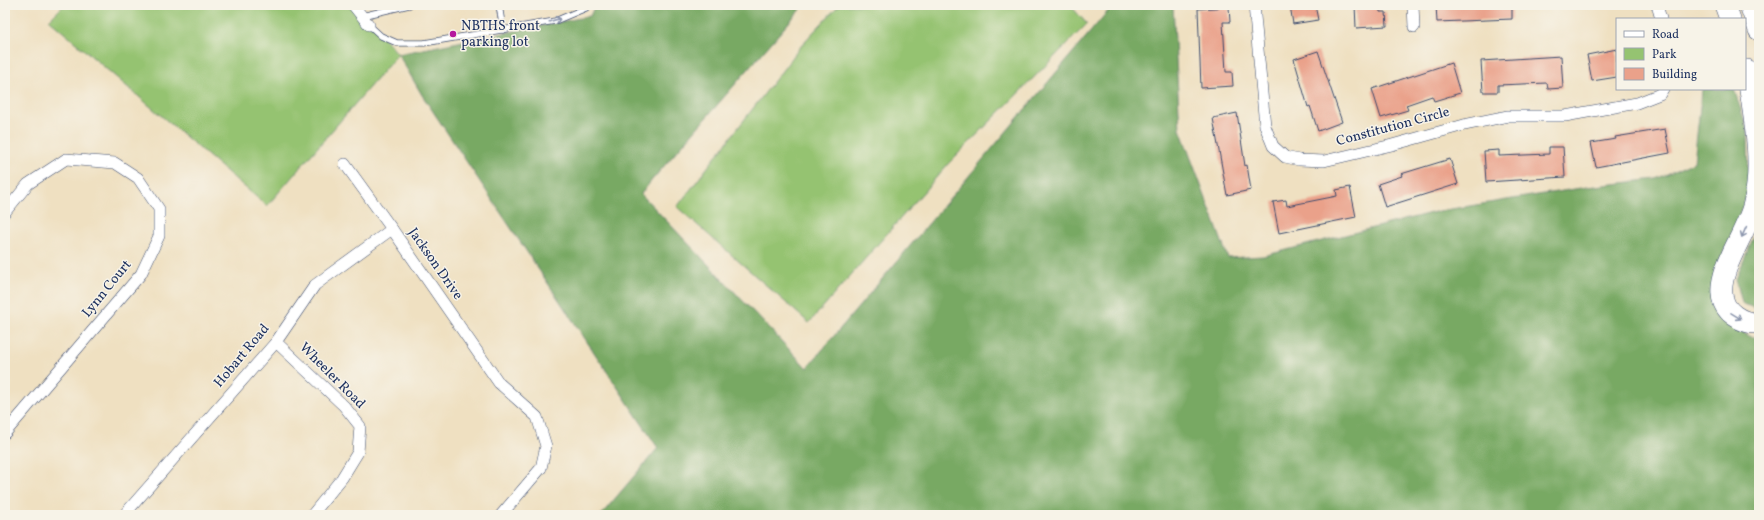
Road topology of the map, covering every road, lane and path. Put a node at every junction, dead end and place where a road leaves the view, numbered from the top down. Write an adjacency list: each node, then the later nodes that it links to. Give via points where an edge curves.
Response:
1 (353, 5): 11 (street)
2 (409, 5): 11 (lane)
3 (499, 5): 13 (lane)
4 (589, 5): 13 (lane, one-way to 4, via 555,21)
5 (1254, 5): 15 (street, Constitution Circle, via 1264,126 1273,146 1285,157 1299,160 1324,160 1508,116 1565,116 1636,103 1660,94)
6 (1413, 5): 12 (street)
7 (1657, 5): 9 (street)
8 (1725, 5): 10 (highway)
9 (1661, 18)
10 (1730, 18)
11 (365, 21): 13 (lane, via 381,36 397,43 424,43)
12 (1414, 27)
13 (503, 30)
14 (1746, 67): 16 (highway); 20 (highway, one-way to 20, via 1758,154 1758,180 1754,205 1726,273 1722,296 1726,307 1736,316)
15 (1662, 90)
16 (1759, 104)
17 (345, 164): 19 (street, Jackson Drive)
18 (5, 212): 22 (street, Lynn Court, via 28,184 66,159 115,163 138,178 159,210 160,236 141,274)
19 (392, 229): 21 (street, Hobart Road, via 315,285); 25 (street, Jackson Drive, via 499,383 537,417 546,446 541,468)
20 (1759, 323)
21 (276, 342): 23 (street, Hobart Road); 24 (street, Wheeler Road, via 344,406 360,426 358,452 342,478)
22 (5, 433)
23 (124, 515)
24 (312, 515)
25 (501, 515)

